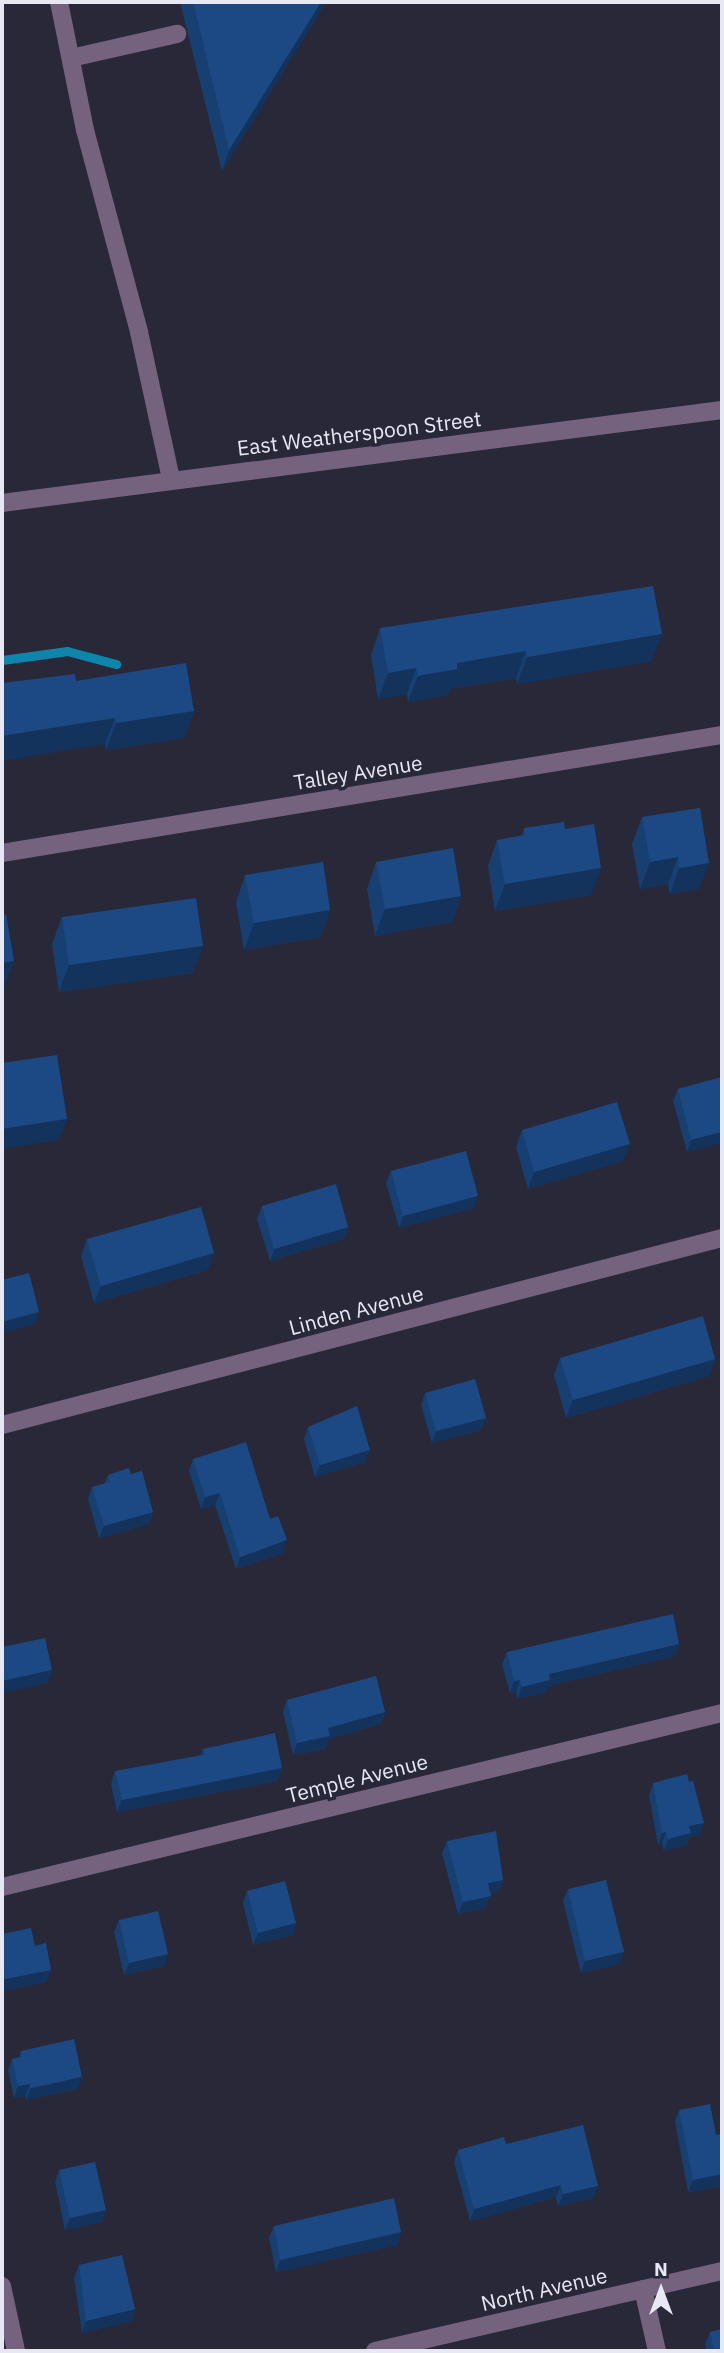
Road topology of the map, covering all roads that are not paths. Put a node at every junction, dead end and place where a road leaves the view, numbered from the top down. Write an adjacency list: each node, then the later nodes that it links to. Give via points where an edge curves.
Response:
1 (59, 2): 3 (street)
2 (177, 34): 3 (street)
3 (71, 58): 5 (street)
4 (722, 410): 5 (street, East Weatherspoon Street)
5 (171, 479): 6 (street, East Weatherspoon Street)
6 (2, 503)
7 (722, 735): 8 (street, Talley Avenue)
8 (2, 853)
9 (722, 1238): 10 (street, Linden Avenue)
10 (2, 1425)
11 (722, 1713): 12 (street, Temple Avenue)
12 (2, 1886)
13 (722, 2271): 15 (street, North Avenue)
14 (2, 2286): 16 (street)
15 (643, 2289): 17 (street, North Avenue); 18 (street)
16 (16, 2351)
17 (376, 2351)
18 (657, 2351)

